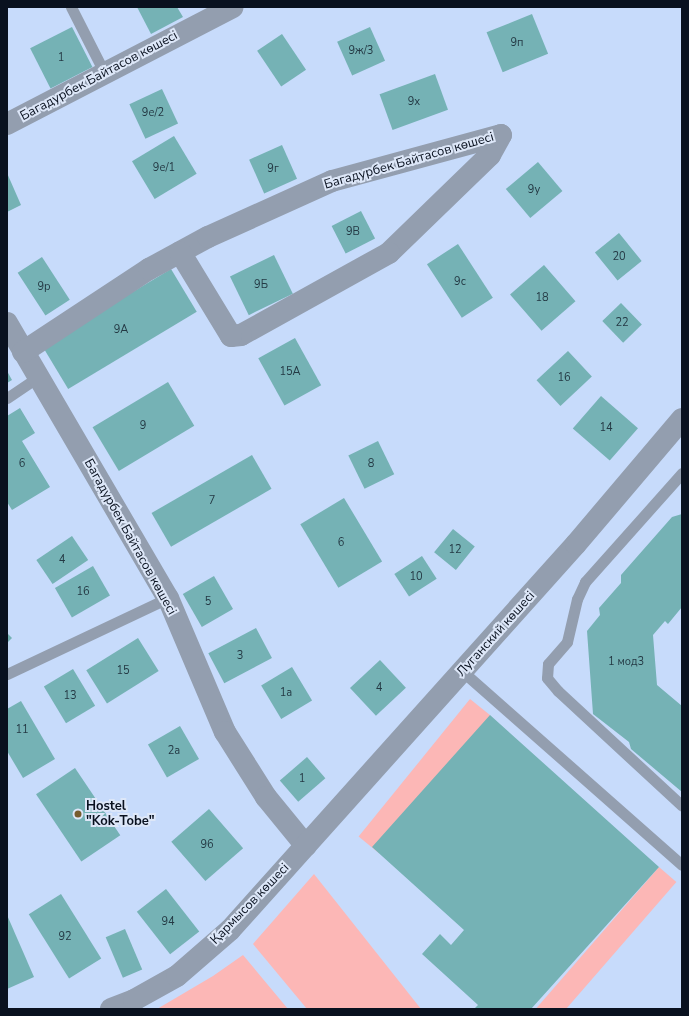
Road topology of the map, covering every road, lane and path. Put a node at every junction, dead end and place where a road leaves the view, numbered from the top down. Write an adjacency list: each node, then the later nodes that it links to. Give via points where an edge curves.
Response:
1 (71, 7): 3 (lane)
2 (233, 7): 3 (street, Багадурбек Байтасов көшесі)
3 (104, 72): 4 (street, Багадурбек Байтасов көшесі)
4 (7, 124)
5 (180, 252): 5 (street, Багадурбек Байтасов көшесі, via 231,336 241,335 389,253 490,155 501,135 332,181 208,236); 7 (street, Багадурбек Байтасов көшесі, via 149,269)
6 (7, 323): 7 (street, Багадурбек Байтасов көшесі)
7 (23, 352): 8 (street, Багадурбек Байтасов көшесі)
8 (38, 376): 9 (lane); 12 (street, Багадурбек Байтасов көшесі)
9 (7, 398)
10 (682, 419): 13 (street, Луганский көшесі, via 576,544)
11 (682, 473): 15 (lane, via 585,582 577,599 567,642 548,664 547,678)
12 (168, 598): 14 (lane); 16 (street, Багадурбек Байтасов көшесі, via 225,732 266,797)
13 (462, 671): 16 (street, Луганский көшесі); 17 (lane)
14 (7, 674)
15 (682, 806)
16 (306, 846): 18 (street, Қармысов көшесі, via 230,930 177,976 134,1000)
17 (682, 864)
18 (111, 1009)

